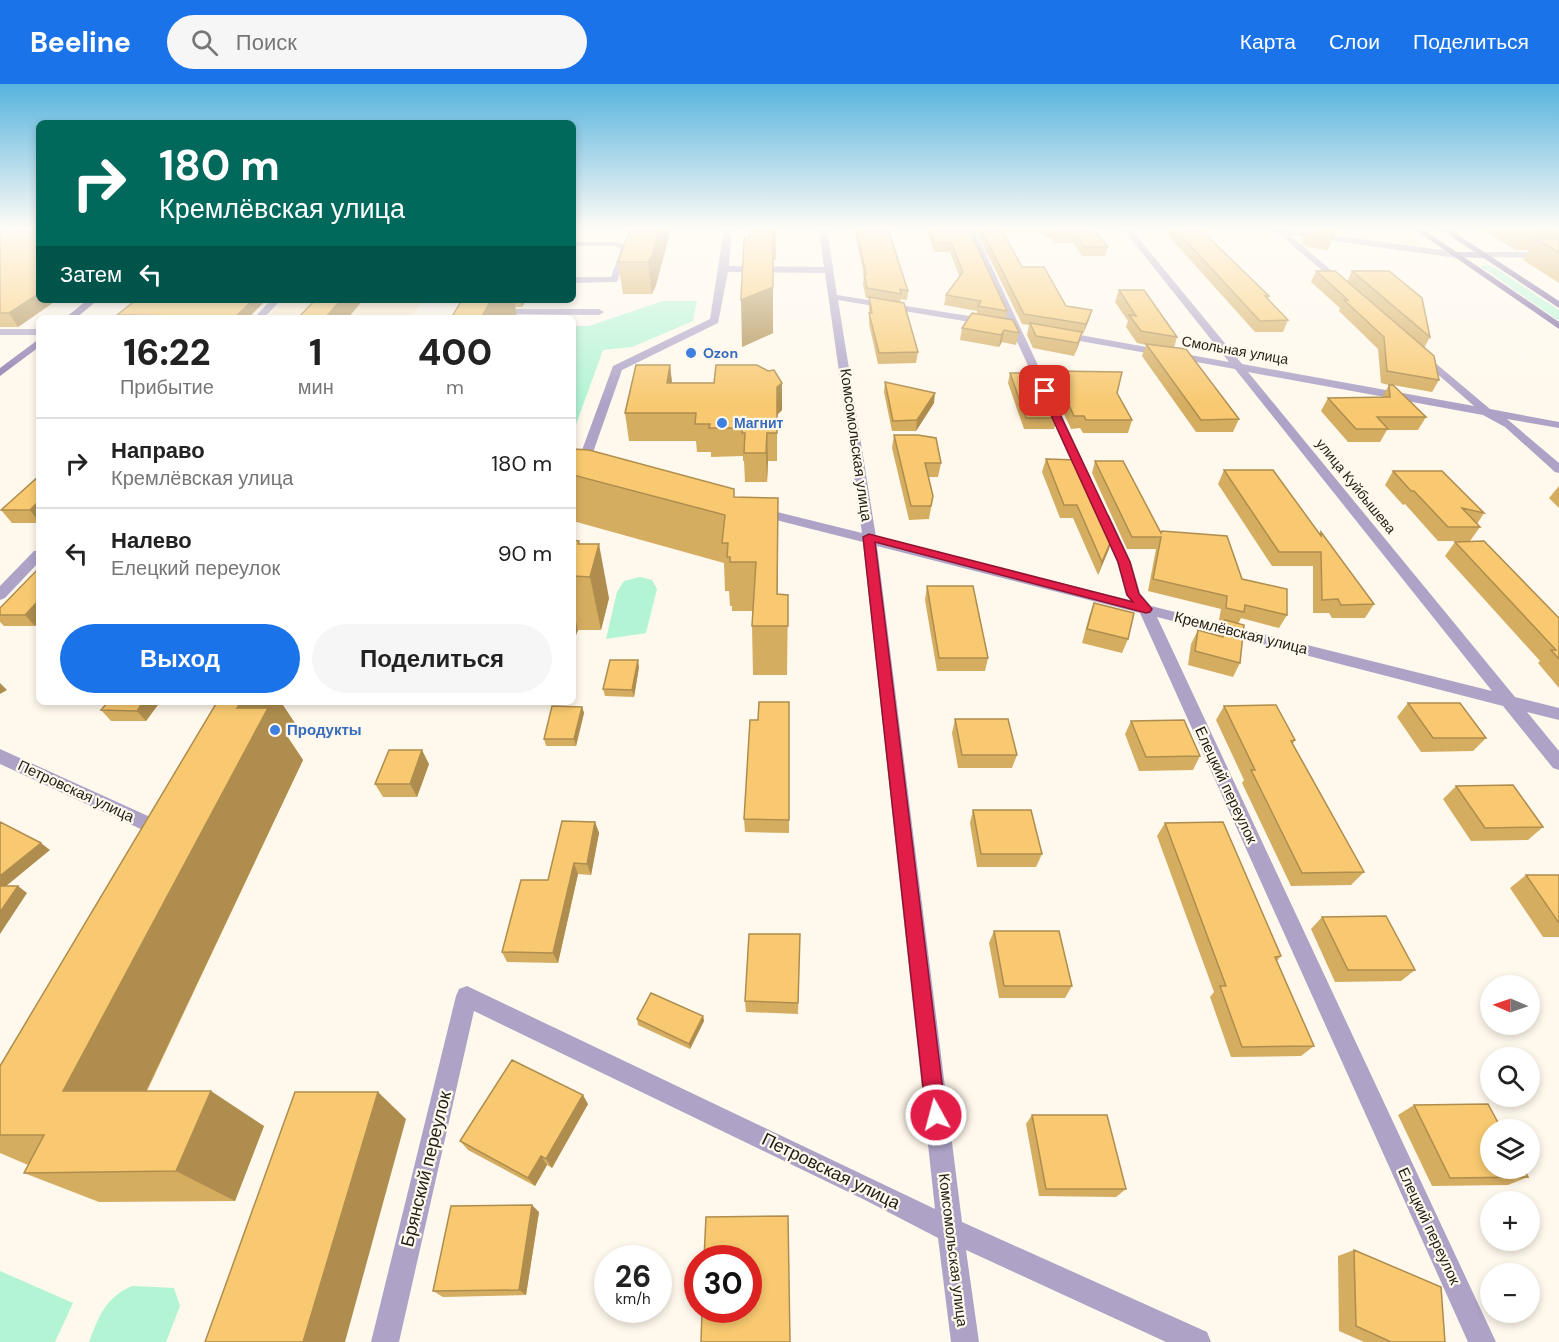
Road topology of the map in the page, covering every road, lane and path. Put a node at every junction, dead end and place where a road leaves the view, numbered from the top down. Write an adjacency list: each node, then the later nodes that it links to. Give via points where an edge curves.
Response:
1 (721, 288): 31 (street, via 715,321 617,368)
2 (833, 288): 9 (street, Комсомольская улица)
3 (1000, 288): 20 (street, Елецкий переулок)
4 (1175, 288): 26 (street, улица Куйбышева)
5 (1346, 288): 8 (street)
6 (1503, 288): 19 (main road)
7 (1534, 288): 13 (main road)
8 (1352, 293)
9 (834, 297): 20 (street); 33 (street, Комсомольская улица)
10 (89, 303): 17 (main road)
11 (273, 303): 18 (street)
12 (540, 303): 15 (street)
13 (1559, 304)
14 (484, 312): 15 (street)
15 (535, 312): 16 (street)
16 (598, 312)
17 (74, 315)
18 (262, 315)
19 (1559, 326)
20 (1021, 328): 36 (street, Елецкий переулок, via 1124,562 1133,595)
21 (0, 332): 22 (street)
22 (36, 332)
23 (1049, 333): 26 (street, Смольная улица)
24 (36, 344): 27 (main road)
25 (1415, 349): 28 (street)
26 (1240, 366): 28 (street, Смольная улица); 37 (street, улица Куйбышева)
27 (0, 373)
28 (1487, 412): 29 (street, Смольная улица); 30 (street, via 1509,425)
29 (1559, 425)
30 (1559, 469)
31 (580, 470)
32 (746, 508): 33 (street, Кремлёвская улица)
33 (869, 537): 36 (street, Кремлёвская улица); 45 (street, Комсомольская улица)
34 (36, 557): 35 (street)
35 (0, 595)
36 (1146, 609): 37 (street, Кремлёвская улица); 49 (street, Елецкий переулок)
37 (1508, 700): 38 (street, Кремлёвская улица); 40 (street, улица Куйбышева)
38 (1559, 714)
39 (0, 756): 42 (street, Петровская улица)
40 (1559, 763)
41 (163, 806): 42 (street)
42 (152, 826): 43 (street)
43 (140, 846)
44 (467, 996): 45 (street, Петровская улица); 46 (street, Брянский переулок)
45 (950, 1230): 47 (street, Комсомольская улица); 48 (street, Петровская улица)
46 (385, 1342)
47 (965, 1342)
48 (1197, 1342)
49 (1482, 1342)

